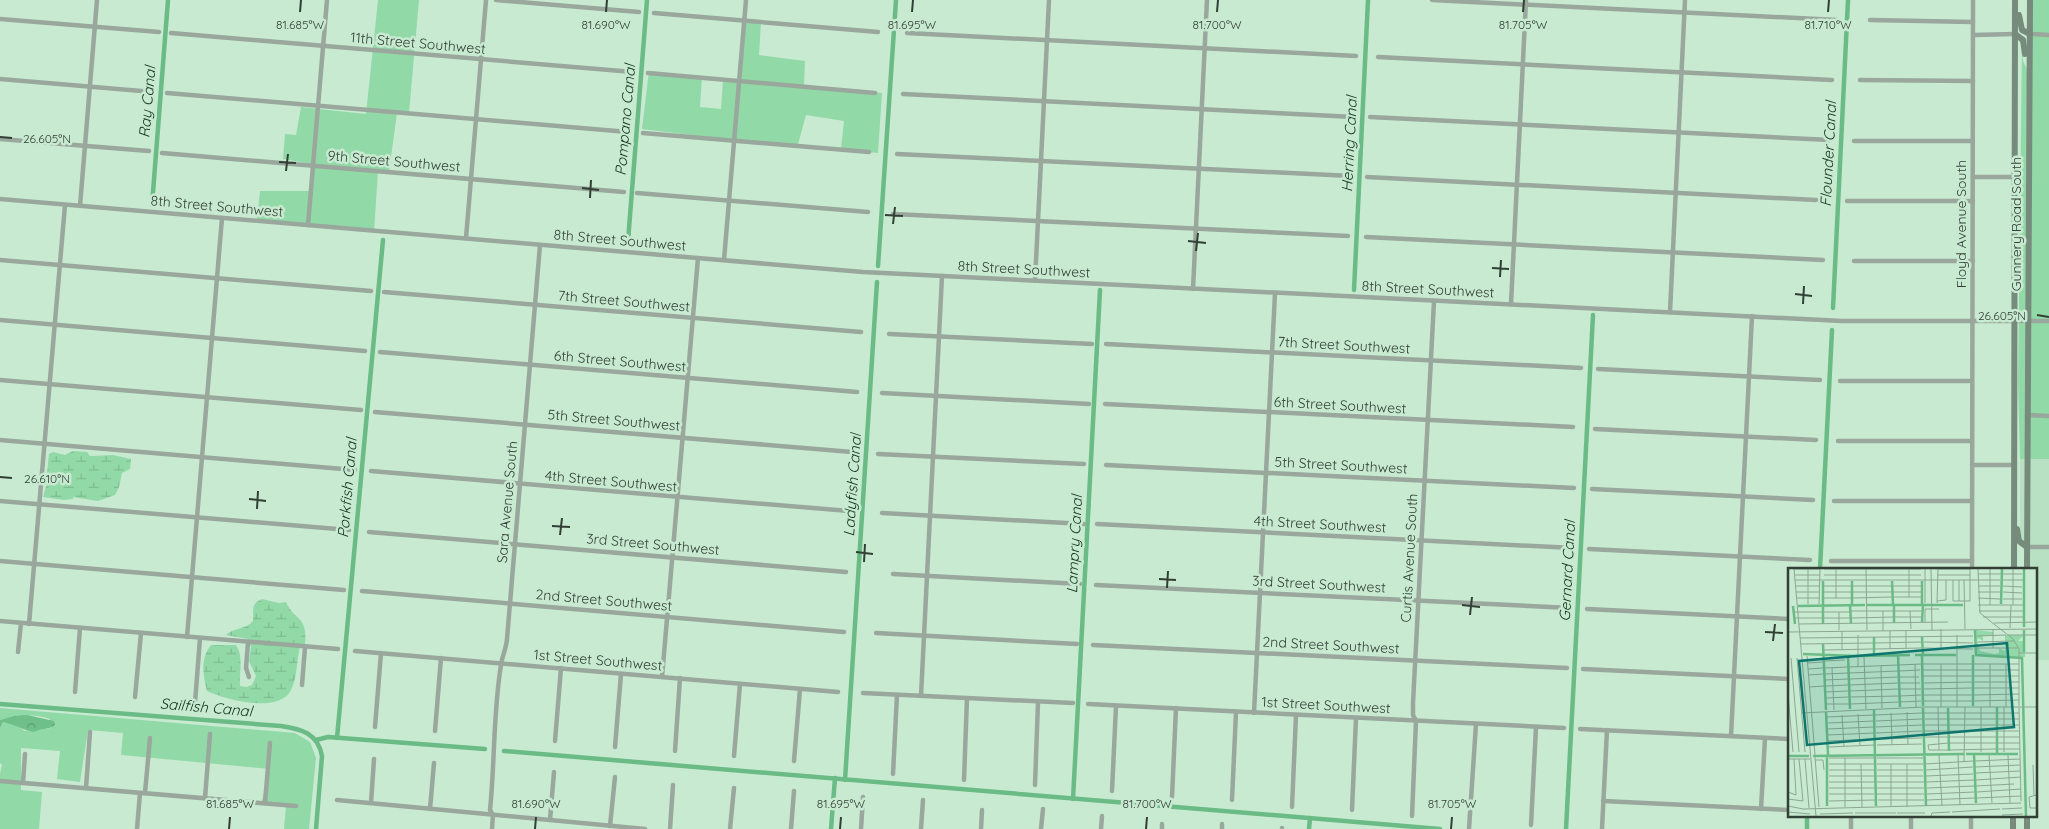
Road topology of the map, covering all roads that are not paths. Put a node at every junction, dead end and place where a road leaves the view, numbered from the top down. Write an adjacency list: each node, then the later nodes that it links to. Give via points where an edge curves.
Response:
1 (97, 0): 22 (street)
2 (327, 0): 32 (street)
3 (486, 0): 36 (street)
4 (496, 0): 14 (street)
5 (746, 0): 20 (street)
6 (1049, 0): 31 (street)
7 (1208, 0): 33 (street)
8 (1432, 0): 12 (street)
9 (1685, 0): 16 (street)
10 (1973, 0): 21 (street, Floyd Avenue South)
11 (2030, 0): 29 (main road, Gunnery Road South)
12 (1526, 2): 16 (street); 37 (street)
13 (2015, 2): 28 (main road, Gunnery Road South); 29 (main road, via 2020,25 2025,33)
14 (639, 12)
15 (654, 13): 20 (street)
16 (1684, 13): 18 (street); 40 (street)
17 (0, 19): 22 (street)
18 (1837, 20)
19 (1870, 20): 21 (street)
20 (744, 21): 24 (street); 45 (street)
21 (1973, 22): 27 (street, Floyd Avenue South)
22 (94, 27): 23 (street); 47 (street)
23 (159, 32)
24 (878, 32)
25 (171, 33): 32 (street, 11th Street Southwest)
26 (906, 34): 31 (street)
27 (1973, 34): 28 (street); 46 (street, Floyd Avenue South)
28 (2016, 34): 38 (main road, via 2023,40); 78 (main road, Gunnery Road South)
29 (2030, 34): 30 (street); 38 (main road, Gunnery Road South)
30 (2049, 35)
31 (1047, 41): 33 (street); 52 (street)
32 (323, 46): 36 (street, 11th Street Southwest); 53 (street)
33 (1205, 49): 34 (street); 54 (street)
34 (1356, 56)
35 (1378, 57): 37 (street)
36 (481, 59): 39 (street, 11th Street Southwest); 57 (street)
37 (1523, 64): 40 (street); 58 (street)
38 (2029, 68): 126 (main road, Gunnery Road South)
39 (633, 72)
40 (1681, 72): 43 (street); 61 (street)
41 (648, 73): 45 (street)
42 (0, 79): 47 (street)
43 (1832, 80)
44 (1860, 80): 46 (street)
45 (739, 81): 50 (street); 64 (street)
46 (1973, 81): 66 (street, Floyd Avenue South)
47 (89, 86): 48 (street); 67 (street)
48 (154, 92)
49 (167, 93): 53 (street)
50 (875, 93)
51 (903, 94): 52 (street)
52 (1044, 101): 54 (street); 72 (street)
53 (318, 106): 57 (street); 73 (street)
54 (1202, 109): 55 (street); 74 (street)
55 (1354, 116)
56 (1370, 117): 58 (street)
57 (476, 119): 59 (street); 79 (street)
58 (1520, 125): 61 (street); 80 (street)
59 (628, 132)
60 (642, 133): 64 (street)
61 (1678, 133): 63 (street); 82 (street)
62 (0, 139): 67 (street)
63 (1830, 140)
64 (734, 141): 69 (street); 85 (street)
65 (1854, 141): 66 (street)
66 (1973, 141): 77 (street, Floyd Avenue South)
67 (84, 146): 68 (street); 90 (street)
68 (149, 152)
69 (870, 152)
70 (162, 153): 73 (street, 9th Street Southwest)
71 (897, 154): 72 (street)
72 (1041, 161): 74 (street); 94 (street)
73 (313, 165): 79 (street, 9th Street Southwest); 95 (street)
74 (1199, 169): 75 (street); 96 (street)
75 (1351, 176)
76 (1367, 177): 80 (street)
77 (1973, 177): 78 (street); 87 (street, Floyd Avenue South)
78 (2015, 177): 125 (main road, Gunnery Road South)
79 (471, 178): 81 (street, 9th Street Southwest); 99 (street)
80 (1517, 184): 82 (street); 100 (street)
81 (624, 192)
82 (1675, 192): 86 (street); 102 (street)
83 (637, 193): 85 (street)
84 (0, 199): 89 (street, 8th Street Southwest)
85 (729, 200): 91 (street); 105 (street)
86 (1816, 200)
87 (1973, 200): 88 (street); 108 (street, Floyd Avenue South)
88 (1846, 201)
89 (65, 204): 90 (street, 8th Street Southwest); 109 (street)
90 (80, 206): 93 (street, 8th Street Southwest)
91 (868, 212)
92 (893, 214): 94 (street)
93 (222, 218): 95 (street, 8th Street Southwest); 111 (street)
94 (1038, 221): 96 (street); 112 (street)
95 (308, 225): 99 (street, 8th Street Southwest)
96 (1196, 229): 97 (street); 113 (street)
97 (1348, 236)
98 (1366, 237): 100 (street)
99 (466, 238): 101 (street, 8th Street Southwest)
100 (1514, 244): 102 (street); 118 (street)
101 (540, 245): 103 (street, 8th Street Southwest); 119 (street, Sara Avenue South)
102 (1672, 252): 106 (street); 120 (street)
103 (698, 258): 105 (street, 8th Street Southwest); 122 (street)
104 (0, 260): 109 (street)
105 (724, 260): 110 (street, 8th Street Southwest)
106 (1823, 260)
107 (1854, 261): 108 (street)
108 (1973, 261): 124 (street, Floyd Avenue South)
109 (60, 264): 111 (street); 128 (street)
110 (942, 276): 112 (street, 8th Street Southwest); 131 (street)
111 (217, 278): 114 (street); 132 (street)
112 (1035, 281): 113 (street, 8th Street Southwest)
113 (1193, 289): 116 (street, 8th Street Southwest)
114 (371, 291)
115 (384, 292): 119 (street, 7th Street Southwest)
116 (1275, 293): 117 (street, 8th Street Southwest); 137 (street)
117 (1434, 301): 118 (street, 8th Street Southwest); 138 (street, Curtis Avenue South)
118 (1511, 304): 120 (street, 8th Street Southwest)
119 (535, 305): 122 (street, 7th Street Southwest); 139 (street, Sara Avenue South)
120 (1670, 312): 121 (street, 8th Street Southwest)
121 (1752, 316): 124 (street, 8th Street Southwest, via 1842,321); 142 (street)
122 (693, 318): 129 (street, 7th Street Southwest); 143 (street)
123 (0, 320): 128 (street)
124 (1972, 321): 125 (street, 8th Street Southwest); 147 (street, Floyd Avenue South)
125 (2015, 321): 126 (street, 8th Street Southwest); 177 (main road, Gunnery Road South)
126 (2028, 321): 127 (street, 8th Street Southwest); 158 (main road, Gunnery Road South)
127 (2049, 321)
128 (54, 324): 132 (street); 148 (street)
129 (861, 332)
130 (889, 334): 131 (street)
131 (939, 336): 133 (street); 151 (street)
132 (212, 338): 135 (street); 152 (street)
133 (1092, 344)
134 (1106, 344): 137 (street, 7th Street Southwest)
135 (365, 350)
136 (380, 352): 139 (street, 6th Street Southwest)
137 (1272, 353): 138 (street, 7th Street Southwest); 157 (street)
138 (1430, 360): 140 (street, 7th Street Southwest); 160 (street, Curtis Avenue South)
139 (530, 364): 143 (street, 6th Street Southwest); 161 (street, Sara Avenue South)
140 (1581, 368)
141 (1598, 369): 142 (street)
142 (1748, 376): 145 (street); 164 (street)
143 (688, 378): 149 (street, 6th Street Southwest); 165 (street)
144 (0, 380): 148 (street)
145 (1820, 380)
146 (1840, 381): 147 (street)
147 (1972, 381): 169 (street, Floyd Avenue South)
148 (50, 384): 152 (street); 170 (street)
149 (857, 392)
150 (882, 394): 151 (street)
151 (936, 396): 153 (street); 173 (street)
152 (207, 397): 155 (street); 174 (street)
153 (1089, 404)
154 (1105, 404): 157 (street, 6th Street Southwest)
155 (361, 410)
156 (375, 412): 161 (street, 5th Street Southwest)
157 (1269, 413): 160 (street, 6th Street Southwest); 181 (street)
158 (2028, 415): 159 (street); 205 (main road, Gunnery Road South)
159 (2049, 416)
160 (1427, 421): 162 (street, 6th Street Southwest); 182 (street, Curtis Avenue South)
161 (525, 424): 165 (street, 5th Street Southwest); 184 (street, Sara Avenue South)
162 (1573, 428)
163 (1595, 429): 164 (street)
164 (1746, 436): 167 (street); 187 (street)
165 (683, 438): 171 (street, 5th Street Southwest); 188 (street)
166 (0, 440): 170 (street)
167 (1816, 440)
168 (1838, 441): 169 (street)
169 (1972, 441): 176 (street, Floyd Avenue South)
170 (45, 444): 174 (street); 193 (street)
171 (852, 452)
172 (878, 454): 173 (street)
173 (933, 456): 175 (street); 196 (street)
174 (202, 457): 179 (street); 197 (street)
175 (1084, 464)
176 (1972, 464): 177 (street); 192 (street, Floyd Avenue South)
177 (2014, 464): 183 (main road, Gunnery Road South)
178 (1106, 465): 181 (street, 5th Street Southwest)
179 (355, 470)
180 (371, 471): 184 (street, 4th Street Southwest)
181 (1266, 472): 182 (street, 5th Street Southwest); 202 (street)
182 (1424, 480): 185 (street, 5th Street Southwest); 203 (street, Curtis Avenue South)
183 (2014, 481): 205 (main road, via 2019,541); 217 (main road, Gunnery Road South)
184 (520, 484): 188 (street, 4th Street Southwest); 204 (street, Sara Avenue South)
185 (1574, 488)
186 (1592, 489): 187 (street)
187 (1742, 496): 189 (street); 209 (street)
188 (678, 498): 194 (street, 4th Street Southwest); 210 (street)
189 (1813, 500)
190 (0, 501): 193 (street)
191 (1834, 501): 192 (street)
192 (1972, 501): 214 (street, Floyd Avenue South)
193 (39, 504): 197 (street); 215 (street)
194 (849, 511)
195 (882, 513): 196 (street)
196 (930, 516): 198 (street); 221 (street)
197 (197, 517): 200 (street); 222 (street)
198 (1084, 524)
199 (1097, 524): 202 (street, 4th Street Southwest)
200 (349, 530)
201 (369, 532): 204 (street, 3rd Street Southwest)
202 (1263, 533): 203 (street, 4th Street Southwest); 227 (street)
203 (1421, 540): 207 (street, 4th Street Southwest); 228 (street, Curtis Avenue South)
204 (515, 544): 210 (street, 3rd Street Southwest); 229 (street, Sara Avenue South)
205 (2027, 547): 206 (street); 218 (main road, Gunnery Road South)
206 (2049, 547)
207 (1573, 548)
208 (1589, 549): 209 (street)
209 (1740, 556): 211 (street); 232 (street)
210 (672, 557): 219 (street, 3rd Street Southwest); 233 (street)
211 (1810, 560)
212 (0, 561): 215 (street)
213 (1832, 561): 214 (street)
214 (1972, 561): 216 (street, Floyd Avenue South)
215 (34, 564): 222 (street); 237 (street)
216 (1972, 568)
217 (2014, 568)
218 (2027, 568)
219 (846, 572)
220 (892, 574): 221 (street)
221 (927, 576): 223 (street); 242 (street)
222 (192, 577): 225 (street); 243 (street)
223 (1080, 584)
224 (1096, 584): 227 (street, 3rd Street Southwest)
225 (344, 590)
226 (362, 591): 229 (street, 2nd Street Southwest)
227 (1260, 593): 228 (street, 3rd Street Southwest); 253 (street)
228 (1418, 600): 230 (street, 3rd Street Southwest); 255 (street, Curtis Avenue South)
229 (510, 604): 233 (street, 2nd Street Southwest); 256 (street, Sara Avenue South, via 506,653)
230 (1570, 608)
231 (1587, 609): 232 (street)
232 (1736, 616): 234 (street); 261 (street)
233 (667, 617): 239 (street, 2nd Street Southwest); 262 (street)
234 (1788, 619)
235 (0, 621): 236 (street)
236 (21, 623): 237 (street); 251 (street)
237 (29, 624): 238 (street)
238 (80, 628): 240 (street); 269 (street)
239 (844, 632)
240 (141, 633): 243 (street); 274 (street)
241 (876, 634): 242 (street)
242 (924, 636): 246 (street); 273 (street)
243 (187, 637): 244 (street)
244 (200, 638): 245 (street); 277 (street)
245 (248, 642): 248 (street); 263 (street, via 246,668)
246 (1077, 644)
247 (1093, 645): 253 (street, 2nd Street Southwest)
248 (305, 647): 249 (street); 267 (street)
249 (338, 650)
250 (355, 651): 252 (street, 1st Street Southwest)
251 (18, 652)
252 (381, 653): 254 (street, 1st Street Southwest); 289 (street)
253 (1257, 653): 255 (street, 2nd Street Southwest); 283 (street)
254 (441, 658): 256 (street, 1st Street Southwest); 293 (street)
255 (1416, 660): 258 (street, 2nd Street Southwest); 286 (street, Curtis Avenue South, via 1413,715)
256 (501, 663): 257 (street, 1st Street Southwest); 339 (street, Sara Avenue South, via 490,810)
257 (561, 668): 260 (street, 1st Street Southwest); 300 (street)
258 (1567, 668)
259 (1583, 669): 261 (street)
260 (620, 674): 262 (street, 1st Street Southwest); 302 (street)
261 (1734, 676): 265 (street); 296 (street)
262 (662, 677): 264 (street, 1st Street Southwest)
263 (249, 678)
264 (680, 678): 266 (street, 1st Street Southwest); 303 (street)
265 (1788, 679)
266 (740, 684): 268 (street, 1st Street Southwest); 305 (street)
267 (302, 685)
268 (800, 689): 270 (street, 1st Street Southwest); 307 (street)
269 (75, 692)
270 (838, 692)
271 (863, 693): 272 (street)
272 (897, 695): 273 (street); 310 (street)
273 (921, 696): 275 (street)
274 (135, 697)
275 (968, 698): 276 (street); 312 (street)
276 (1038, 702): 278 (street); 316 (street)
277 (195, 703)
278 (1073, 703)
279 (1088, 704): 280 (street, 1st Street Southwest)
280 (1116, 706): 281 (street, 1st Street Southwest); 320 (street)
281 (1176, 708): 282 (street, 1st Street Southwest); 323 (street)
282 (1236, 712): 283 (street, 1st Street Southwest); 327 (street)
283 (1254, 713): 284 (street, 1st Street Southwest)
284 (1296, 715): 285 (street, 1st Street Southwest); 332 (street)
285 (1356, 718): 286 (street, 1st Street Southwest); 337 (street)
286 (1416, 721): 287 (street, 1st Street Southwest); 341 (street, Curtis Avenue South)
287 (1476, 724): 288 (street, 1st Street Southwest); 350 (street)
288 (1536, 726): 290 (street, 1st Street Southwest); 348 (street)
289 (375, 727)
290 (1564, 728)
291 (1580, 729): 292 (street)
292 (1607, 730): 296 (street); 328 (street)
293 (435, 731)
294 (90, 732): 317 (street)
295 (210, 734): 324 (street)
296 (1731, 736): 298 (street)
297 (150, 738): 321 (street)
298 (1765, 738): 299 (street); 335 (street)
299 (1788, 739)
300 (555, 741)
301 (270, 743): 329 (street)
302 (615, 747)
303 (675, 752)
304 (25, 754): 314 (street)
305 (734, 756)
306 (374, 760): 330 (street)
307 (794, 761)
308 (434, 763): 334 (street)
309 (554, 772): 347 (street)
310 (893, 774)
311 (615, 777): 349 (street)
312 (964, 780)
313 (0, 781): 314 (street)
314 (23, 783): 317 (street)
315 (673, 785): 354 (street)
316 (1035, 785)
317 (86, 788): 321 (street)
318 (734, 788): 355 (street)
319 (794, 791): 356 (street)
320 (1112, 791)
321 (143, 793): 324 (street); 351 (street)
322 (863, 797): 357 (street)
323 (1172, 797)
324 (205, 798): 329 (street)
325 (337, 800): 330 (street)
326 (923, 800): 358 (street)
327 (1232, 800)
328 (1603, 801): 335 (street); 362 (street)
329 (265, 803): 331 (street)
330 (371, 803): 334 (street)
331 (296, 806)
332 (1292, 806)
333 (1043, 808): 360 (street)
334 (430, 809): 339 (street)
335 (1761, 809): 338 (street)
336 (982, 810): 359 (street)
337 (1352, 810)
338 (1788, 810)
339 (493, 815): 347 (street); 352 (street, Sara Avenue South)
340 (1102, 816): 361 (street)
341 (1412, 816)
342 (1850, 816): 363 (street)
343 (1910, 816): 364 (street)
344 (1971, 816): 365 (street)
345 (2013, 816): 366 (main road)
346 (2017, 816): 366 (main road)
347 (550, 820): 349 (street)
348 (1531, 825)
349 (610, 826): 353 (street)
350 (1470, 827)
351 (137, 829)
352 (492, 829)
353 (645, 829)
354 (670, 829)
355 (730, 829)
356 (791, 829)
357 (861, 829)
358 (921, 829)
359 (981, 829)
360 (1041, 829)
361 (1101, 829)
362 (1602, 829)
363 (1850, 829)
364 (1910, 829)
365 (1971, 829)
366 (2015, 829)

